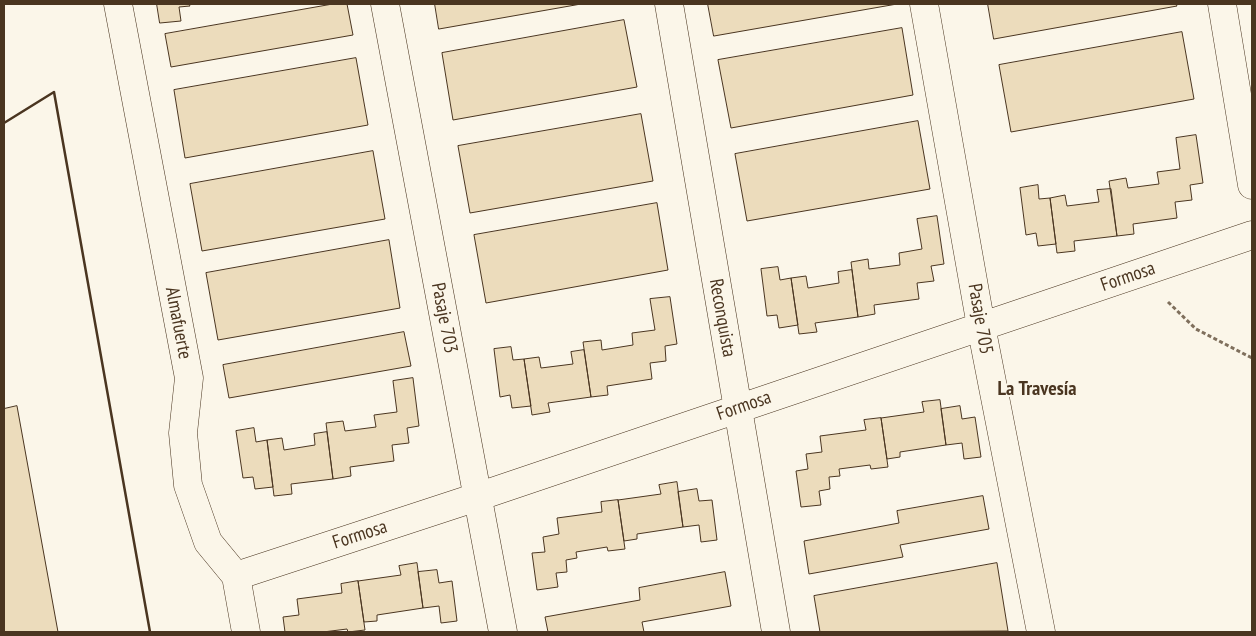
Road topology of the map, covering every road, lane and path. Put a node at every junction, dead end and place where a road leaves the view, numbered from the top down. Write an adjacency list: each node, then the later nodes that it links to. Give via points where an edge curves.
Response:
1 (118, 4): 13 (street, Almafuerte, via 189,378 183,433 188,485 208,542)
2 (385, 4): 12 (street, Pasaje 703)
3 (669, 4): 11 (street, Reconquista)
4 (924, 4): 9 (street, Pasaje 705)
5 (1222, 4): 6 (street)
6 (1252, 185)
7 (1252, 235): 8 (street, Formosa)
8 (1139, 273): 9 (street, Formosa); 10 (path, via 1196,328)
9 (981, 326): 11 (street, Formosa); 17 (street, Pasaje 705)
10 (1252, 358)
11 (738, 409): 12 (street, Formosa); 16 (street, Reconquista)
12 (477, 497): 13 (street, Formosa); 15 (street, Pasaje 703)
13 (236, 576): 14 (street, Almafuerte)
14 (246, 632)
15 (503, 632)
16 (776, 632)
17 (1041, 632)

